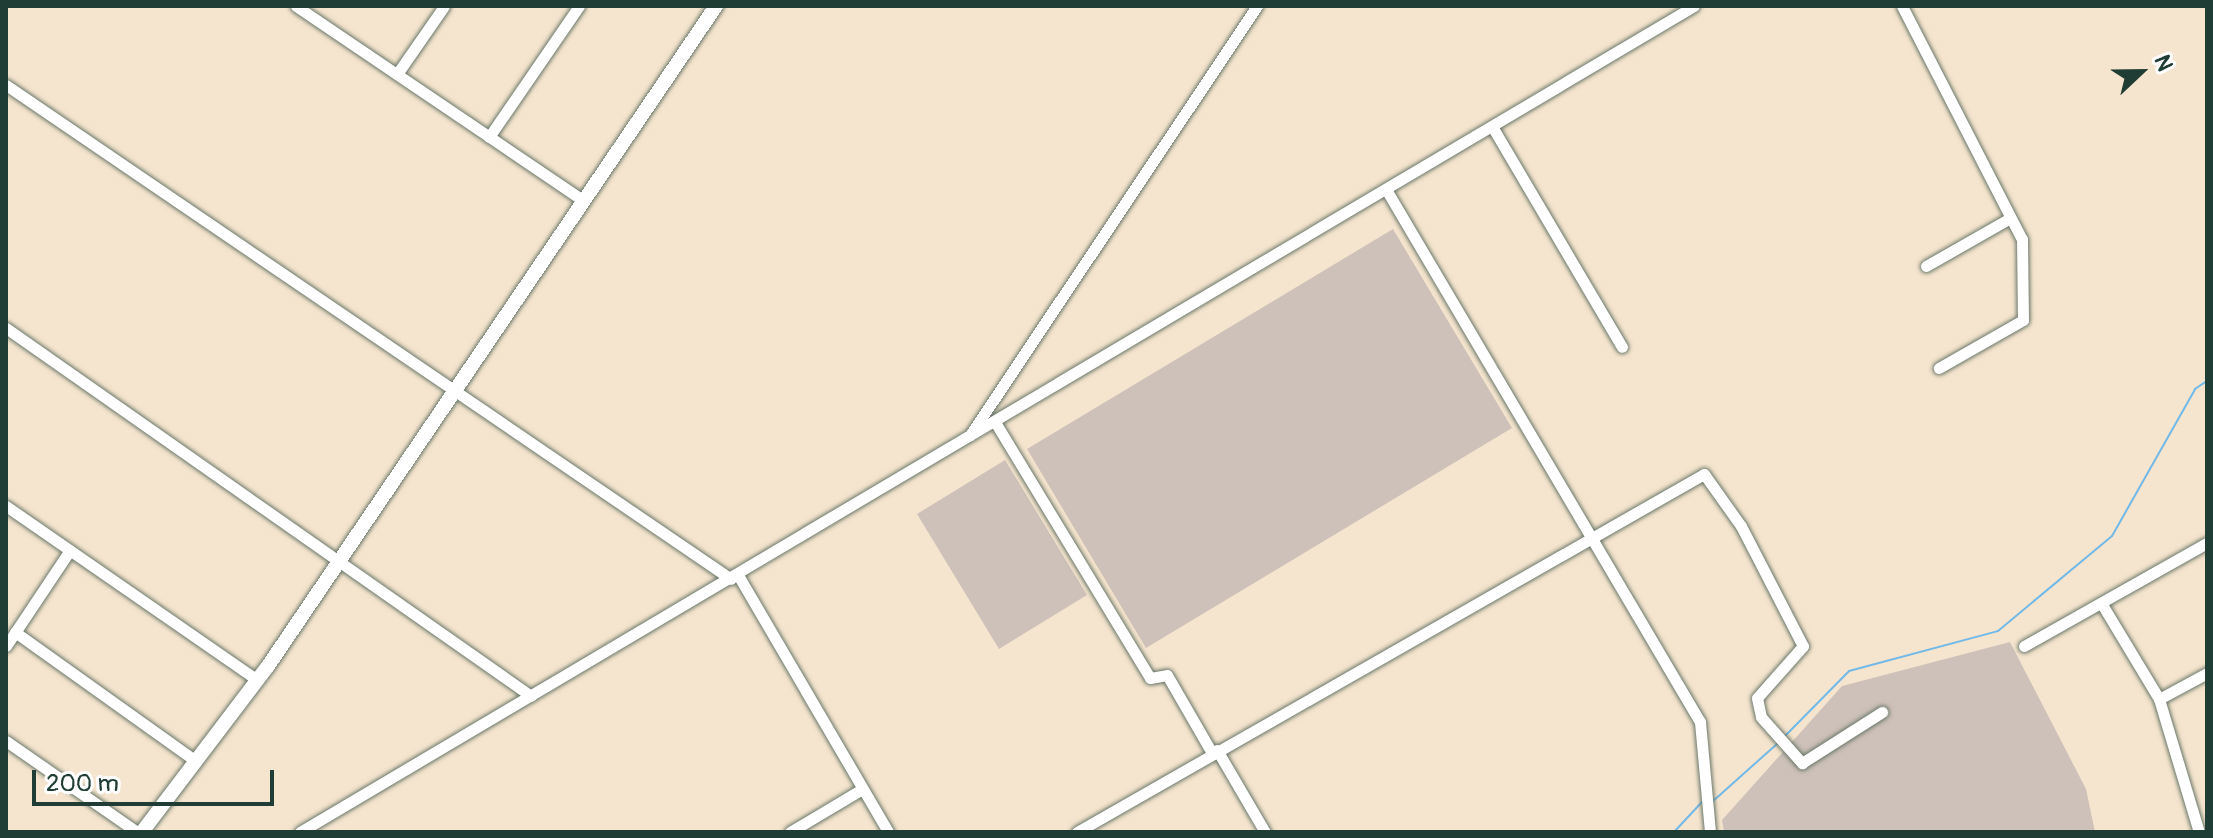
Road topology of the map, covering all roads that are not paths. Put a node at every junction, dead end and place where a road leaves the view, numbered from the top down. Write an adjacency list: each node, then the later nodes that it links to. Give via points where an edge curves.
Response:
1 (296, 6): 8 (street)
2 (444, 6): 8 (street)
3 (579, 6): 11 (street)
4 (716, 6): 13 (main road)
5 (1257, 6): 21 (street)
6 (1694, 6): 10 (street)
7 (1902, 6): 14 (street)
8 (397, 74): 11 (street)
9 (6, 85): 19 (street)
10 (1493, 128): 12 (street); 17 (street)
11 (489, 137): 13 (street)
12 (1387, 191): 20 (street); 23 (street)
13 (584, 201): 19 (main road)
14 (2010, 218): 15 (street); 18 (street, via 2022,239 2023,320)
15 (1926, 266)
16 (6, 328): 26 (street)
17 (1622, 347)
18 (1939, 368)
19 (455, 391): 26 (main road); 27 (street)
20 (995, 422): 21 (street); 38 (street, via 1150,678 1167,675)
21 (967, 439): 27 (street)
22 (6, 506): 25 (street)
23 (1589, 535): 36 (street, via 1704,474 1741,526 1803,646 1757,698 1761,717 1802,763); 38 (street); 47 (street, via 1700,722 1710,786)
24 (2207, 543): 28 (street)
25 (70, 550): 29 (street); 33 (street)
26 (340, 560): 33 (main road); 34 (street)
27 (734, 577): 34 (street); 40 (street)
28 (2103, 606): 31 (street); 35 (street)
29 (15, 632): 30 (street); 39 (street)
30 (6, 646)
31 (2024, 646)
32 (2207, 673): 35 (street)
33 (257, 680): 39 (main road)
34 (531, 696): 42 (street)
35 (2159, 699): 48 (street)
36 (1882, 712)
37 (6, 741): 41 (street)
38 (1214, 752): 45 (street); 46 (street)
39 (196, 761): 41 (main road)
40 (862, 789): 43 (street); 44 (street)
41 (140, 832)
42 (300, 832)
43 (790, 832)
44 (888, 832)
45 (1077, 832)
46 (1265, 832)
47 (1710, 832)
48 (2199, 832)

